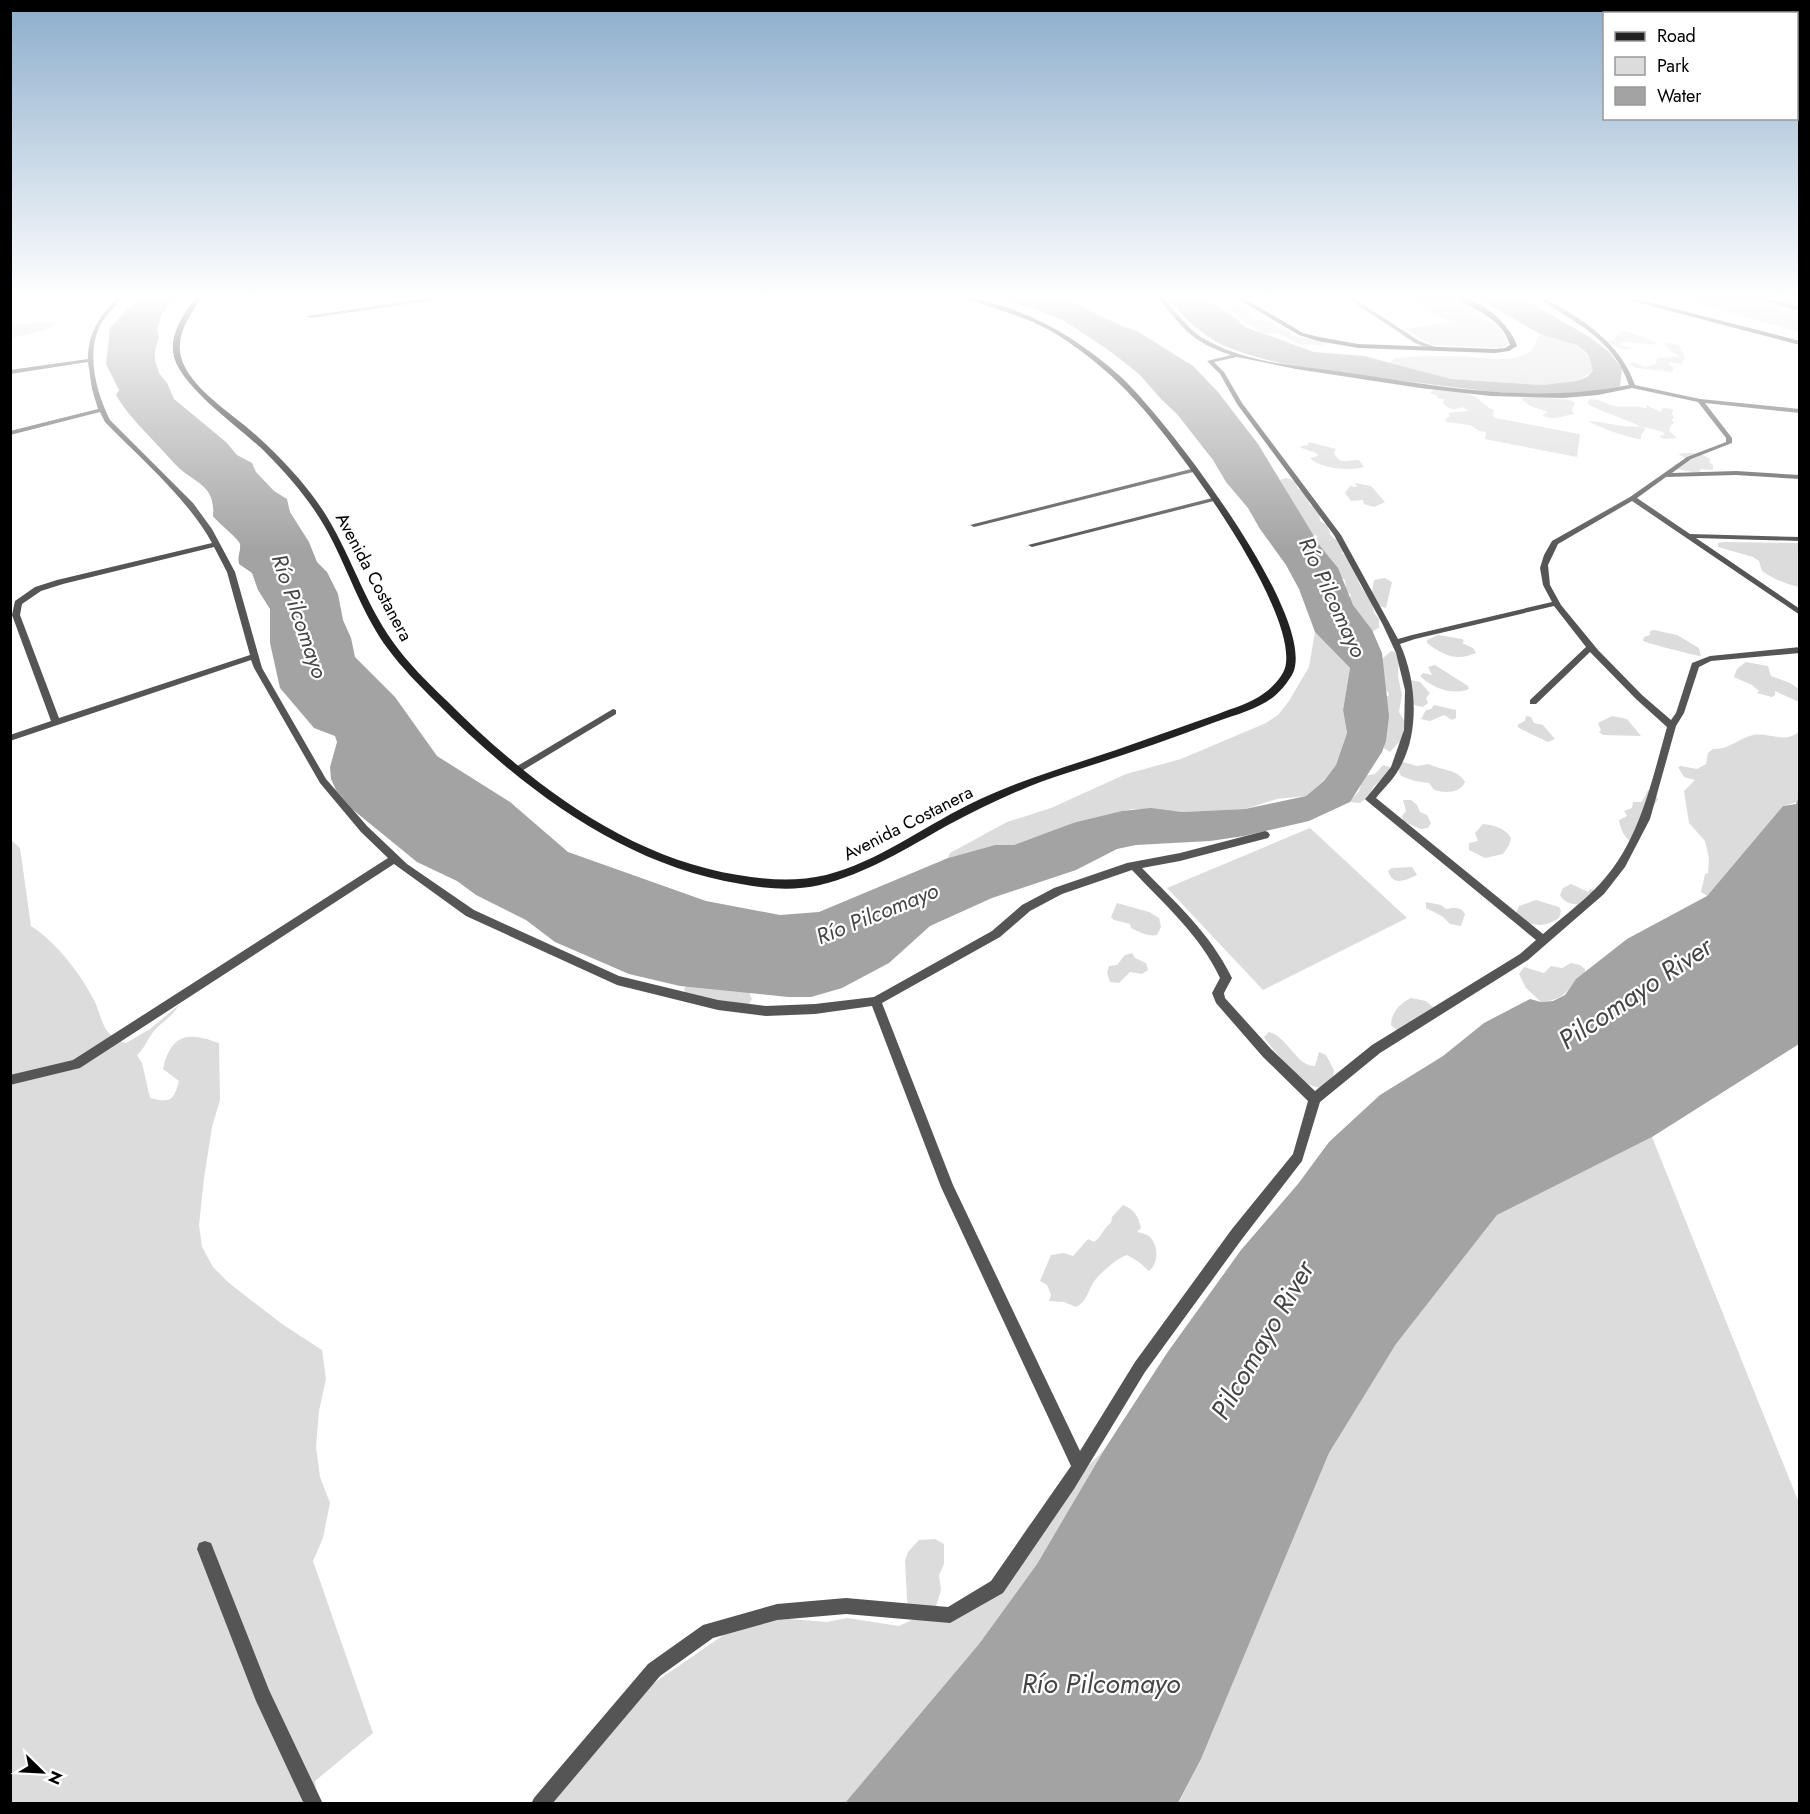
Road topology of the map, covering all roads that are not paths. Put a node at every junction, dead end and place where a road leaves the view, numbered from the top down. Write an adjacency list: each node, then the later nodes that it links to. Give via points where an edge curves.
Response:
1 (95, 382): 9 (street)
2 (193, 382): 33 (street, Avenida Costanera, via 252,434 309,496 330,528 381,632 401,659 451,713)
3 (1122, 382): 12 (street, Avenida Costanera)
4 (1226, 382): 24 (street, via 1337,535)
5 (1397, 382): 7 (street, via 1507,394 1591,396)
6 (1631, 382): 7 (street)
7 (1632, 386): 8 (street)
8 (1700, 401): 10 (street); 13 (street, via 1729,443 1689,458)
9 (101, 410): 11 (street); 20 (street, via 107,421 190,505)
10 (1800, 411)
11 (10, 433)
12 (1195, 470): 16 (street, Avenida Costanera); 17 (street)
13 (1666, 475): 14 (street); 15 (street)
14 (1800, 477)
15 (1632, 498): 18 (street); 22 (street, via 1555,543 1543,570)
16 (1216, 499): 21 (street); 33 (street, Avenida Costanera, via 1246,547 1289,640 1291,664 1281,685 1264,699 1227,714 994,797 837,877 799,884 767,884 709,873 664,858 607,831)
17 (974, 525)
18 (1691, 536): 19 (street); 23 (street)
19 (1800, 539)
20 (216, 544): 27 (street, via 231,572); 30 (street, via 60,582 38,589 18,603 16,615)
21 (1032, 545)
22 (1556, 603): 24 (street); 25 (street)
23 (1800, 613)
24 (1396, 643): 37 (street, via 1409,690 1409,730 1395,768 1370,799)
25 (1591, 646): 28 (street); 31 (street)
26 (1800, 650): 31 (street, via 1710,659 1695,665)
27 (254, 656): 30 (street); 35 (street, via 323,781)
28 (1533, 702)
29 (613, 712): 33 (street)
30 (56, 723): 32 (street)
31 (1672, 726): 37 (street, via 1645,819 1621,864 1600,891)
32 (10, 738)
33 (517, 770)
34 (1265, 835): 36 (street)
35 (394, 859): 38 (street, via 470,913 617,980 718,1005 766,1011); 39 (street, via 76,1064)
36 (1134, 866): 38 (street, via 1058,891 1026,908 996,934); 40 (street, via 1194,928 1221,964 1226,978 1218,993 1220,1000)
37 (1544, 941): 40 (street, via 1376,1049)
38 (876, 1001): 41 (street, via 947,1187)
39 (11, 1080)
40 (1315, 1099): 41 (street, via 1298,1157 1140,1367)
41 (1080, 1467): 44 (street, via 997,1587 950,1616 846,1606 777,1611 709,1630 654,1670)
42 (205, 1549): 43 (street, via 262,1695)
43 (314, 1803)
44 (540, 1803)

